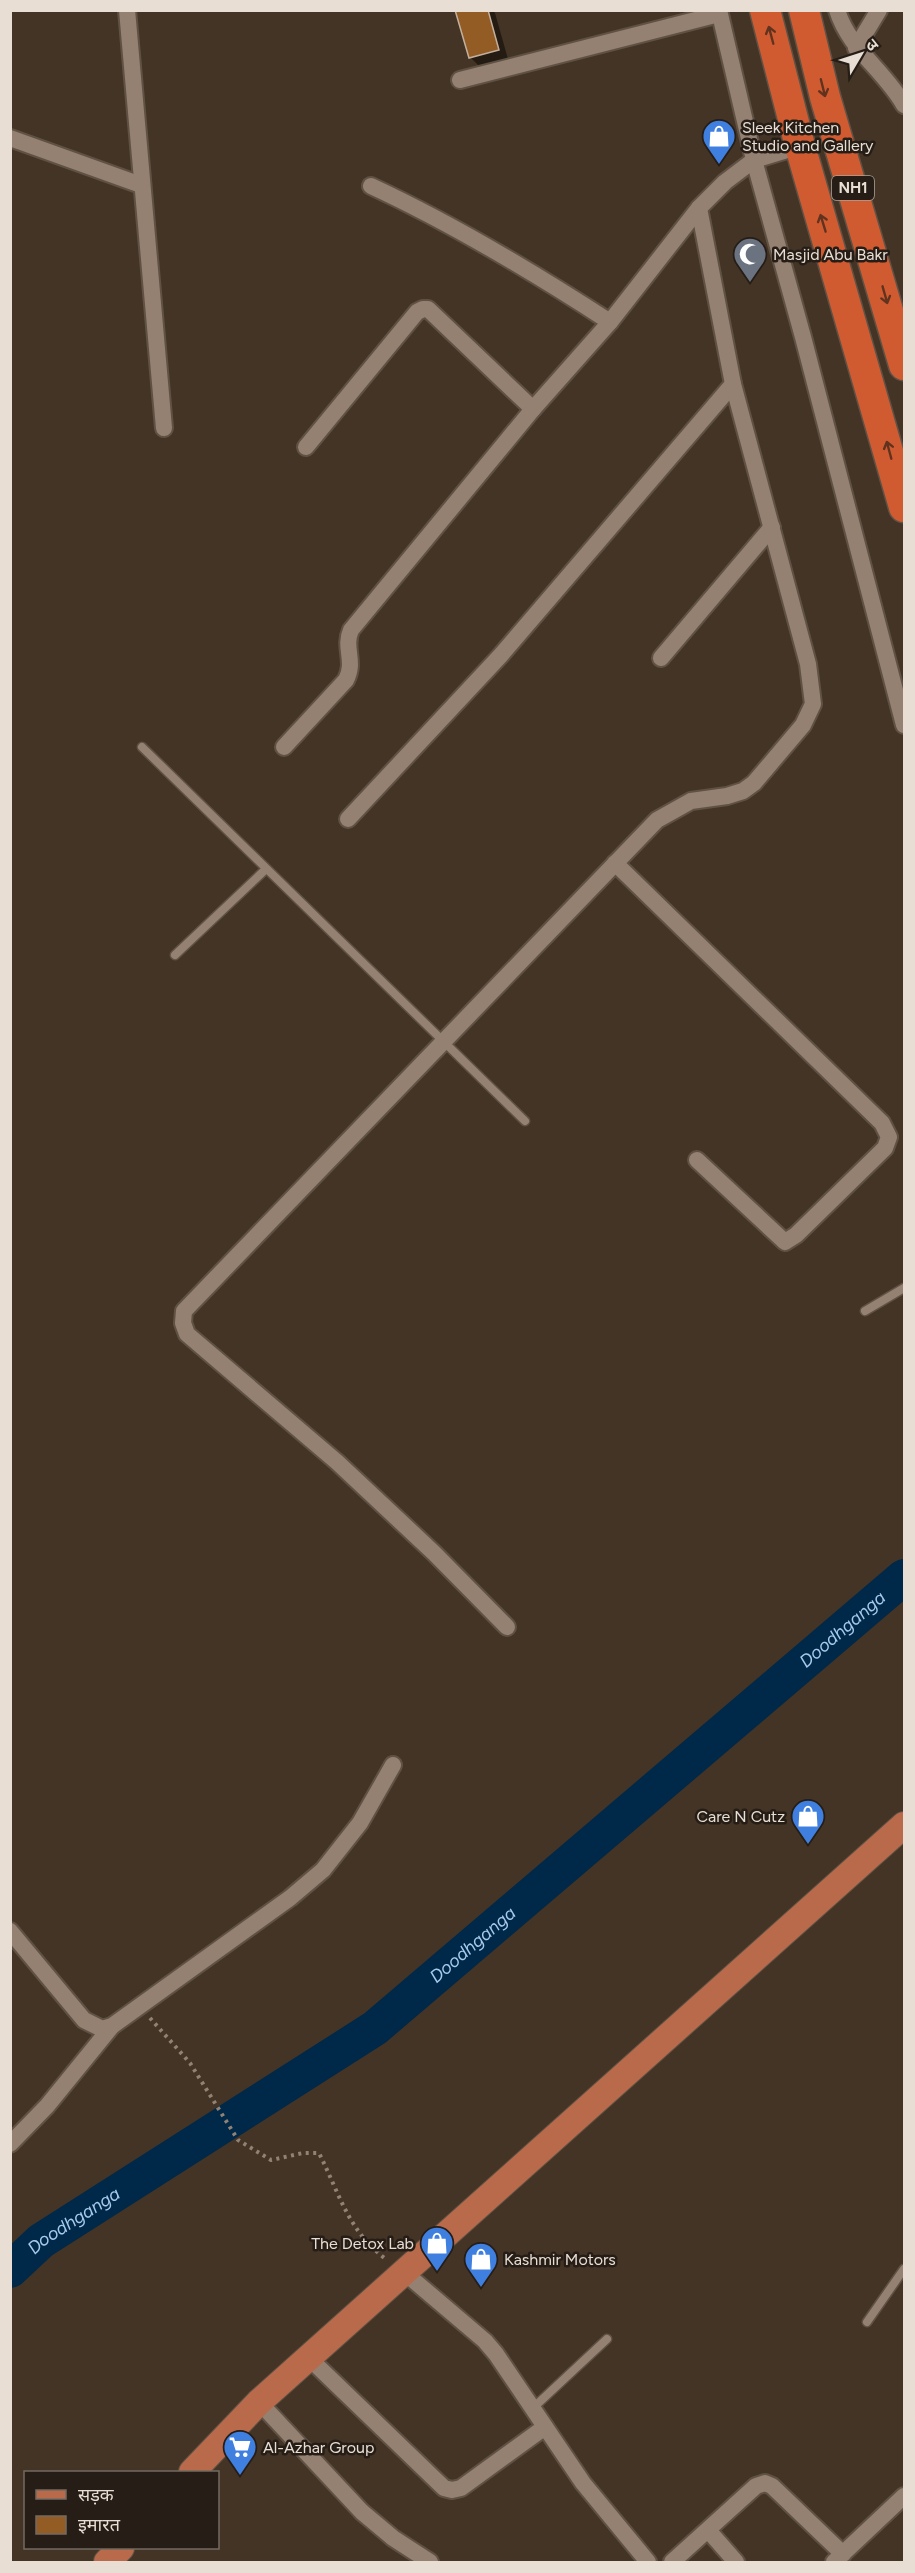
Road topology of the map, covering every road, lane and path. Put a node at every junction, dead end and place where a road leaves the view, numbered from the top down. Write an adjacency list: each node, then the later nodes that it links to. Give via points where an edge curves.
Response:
1 (127, 10): 15 (street)
2 (765, 10): 13 (highway, NH1, one-way to 2)
3 (804, 10): 19 (highway, NH1, one-way to 19, via 825,97)
4 (837, 10): 7 (street)
5 (879, 10): 7 (street)
6 (719, 12): 9 (street); 14 (street)
7 (856, 48): 8 (street)
8 (884, 76): 10 (street); 11 (street)
9 (460, 80)
10 (904, 81)
11 (904, 105)
12 (10, 138): 15 (street)
13 (800, 146): 14 (street); 24 (highway, NH1, one-way to 13)
14 (754, 160): 17 (street); 27 (street)
15 (141, 184): 22 (street)
16 (371, 186): 18 (street, via 467,235)
17 (699, 208): 18 (street); 20 (street)
18 (610, 322): 21 (street)
19 (904, 365)
20 (733, 384): 25 (street); 30 (street, via 501,655)
21 (533, 409): 23 (street, via 428,309 423,309); 29 (street, via 351,630 347,638 351,670 346,680)
22 (164, 428)
23 (306, 447)
24 (904, 507)
25 (772, 527): 26 (street); 31 (street, via 808,664 813,704 808,715 748,787 674,808)
26 (661, 658)
27 (904, 724)
28 (142, 747): 32 (lane)
29 (284, 747)
30 (348, 819)
31 (615, 863): 34 (street); 36 (street, via 882,1123 889,1137 885,1148 785,1242)
32 (266, 869): 33 (lane); 34 (lane)
33 (176, 955)
34 (443, 1040): 35 (lane); 39 (street, via 190,1302 183,1323 187,1334 337,1462)
35 (525, 1121)
36 (697, 1160)
37 (904, 1288): 38 (lane)
38 (865, 1311)
39 (507, 1627)
40 (393, 1765): 43 (street, via 360,1823 323,1870)
41 (904, 1825): 47 (main road)
42 (10, 1931): 44 (street, via 84,2020 102,2029)
43 (139, 2006): 44 (street); 47 (path, via 190,2063 238,2140 271,2160 320,2153 348,2218 369,2247)
44 (112, 2026): 45 (street, via 47,2106)
45 (10, 2144)
46 (904, 2269): 48 (lane)
47 (405, 2273): 50 (main road); 52 (street, via 485,2341)
48 (867, 2322)
49 (607, 2339): 52 (lane)
50 (309, 2358): 51 (main road); 53 (street, via 444,2488 461,2488)
51 (259, 2402): 54 (main road); 60 (street, via 362,2512)
52 (533, 2408): 53 (street)
53 (545, 2427): 61 (street, via 583,2483)
54 (193, 2471)
55 (904, 2496): 58 (street)
56 (708, 2530): 58 (street, via 756,2486 765,2483); 62 (street); 63 (street)
57 (119, 2549): 59 (main road)
58 (839, 2558)
59 (107, 2562)
60 (430, 2562)
61 (648, 2562)
62 (672, 2562)
63 (736, 2562)

